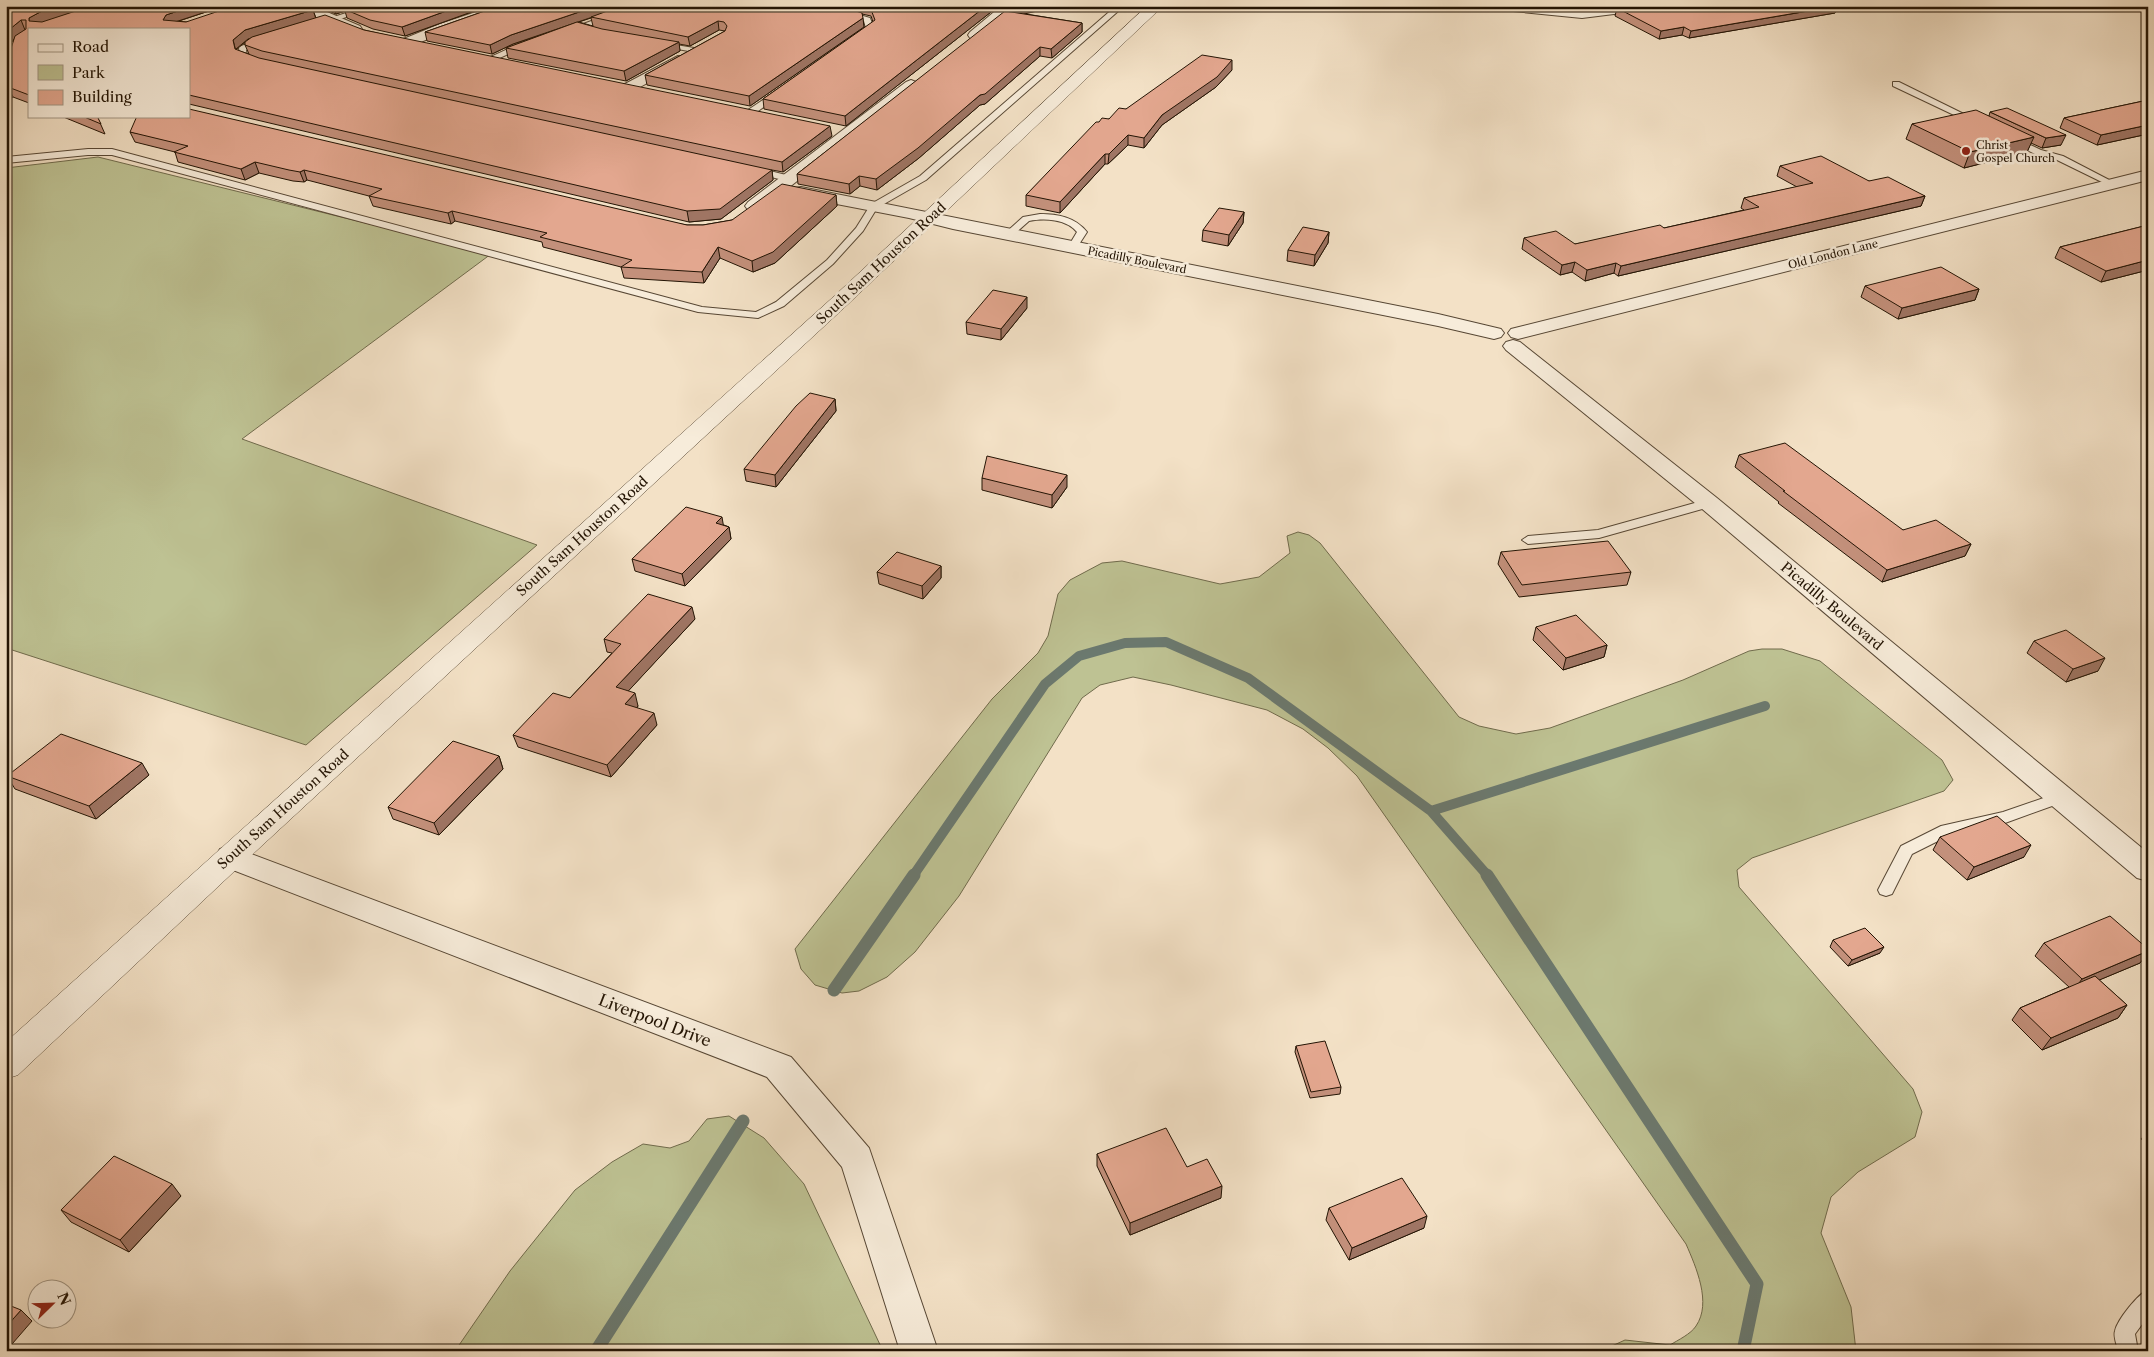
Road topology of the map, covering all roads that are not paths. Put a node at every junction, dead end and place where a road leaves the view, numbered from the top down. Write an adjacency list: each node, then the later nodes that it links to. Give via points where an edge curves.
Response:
1 (301, 6): 11 (street)
2 (377, 6): 11 (lane)
3 (509, 6): 22 (street)
4 (640, 6): 13 (lane)
5 (821, 6): 23 (lane, via 867,20 870,29)
6 (1121, 6): 49 (lane, via 923,178)
7 (1156, 6): 51 (street, South Sam Houston Road)
8 (1503, 6): 9 (street, via 1582,14)
9 (1646, 6)
10 (1000, 8): 24 (street, via 1000,16)
11 (332, 20): 12 (lane); 16 (street)
12 (314, 25)
13 (579, 27): 14 (lane); 15 (lane)
14 (596, 32)
15 (563, 33)
16 (367, 34)
17 (270, 38): 29 (lane, via 242,49 243,57)
18 (391, 40): 22 (street)
19 (711, 40): 26 (street)
20 (536, 42): 28 (lane)
21 (648, 42): 26 (lane)
22 (406, 43): 25 (street)
23 (848, 45)
24 (962, 45)
25 (434, 49)
26 (694, 50): 34 (street)
27 (470, 56): 28 (street)
28 (488, 60): 30 (street)
29 (263, 64)
30 (516, 66)
31 (924, 74): 42 (street)
32 (610, 84): 34 (street)
33 (1896, 84): 40 (lane)
34 (628, 88): 36 (street)
35 (783, 90): 38 (lane)
36 (647, 92)
37 (732, 108): 38 (street)
38 (751, 112): 39 (street)
39 (769, 116)
40 (1985, 126)
41 (831, 129): 42 (street)
42 (849, 132): 47 (street)
43 (2003, 135): 48 (lane)
44 (6, 160): 49 (lane, via 112,152 702,310 758,315 780,304 830,262 860,229)
45 (744, 168): 47 (lane)
46 (2148, 175): 48 (street, Old London Lane)
47 (786, 183): 49 (street, Picadilly Boulevard); 50 (street)
48 (2111, 183): 52 (street, Old London Lane)
49 (874, 206): 51 (street, Picadilly Boulevard)
50 (742, 214)
51 (928, 219): 52 (street, Picadilly Boulevard, via 1438,320); 56 (street, South Sam Houston Road)
52 (1508, 337): 53 (street, Picadilly Boulevard)
53 (1709, 503): 54 (lane, via 1599,534); 55 (street, Picadilly Boulevard)
54 (1528, 540)
55 (2061, 797): 57 (street, Picadilly Boulevard); 58 (lane, via 2004,817 1946,830 1906,850)
56 (230, 857): 59 (street, South Sam Houston Road); 61 (street, Liverpool Drive, via 779,1068 857,1159)
57 (2148, 870)
58 (1886, 890)
59 (6, 1064)
60 (2148, 1299): 62 (lane, via 2124,1332)
61 (919, 1351)
62 (2128, 1351)

